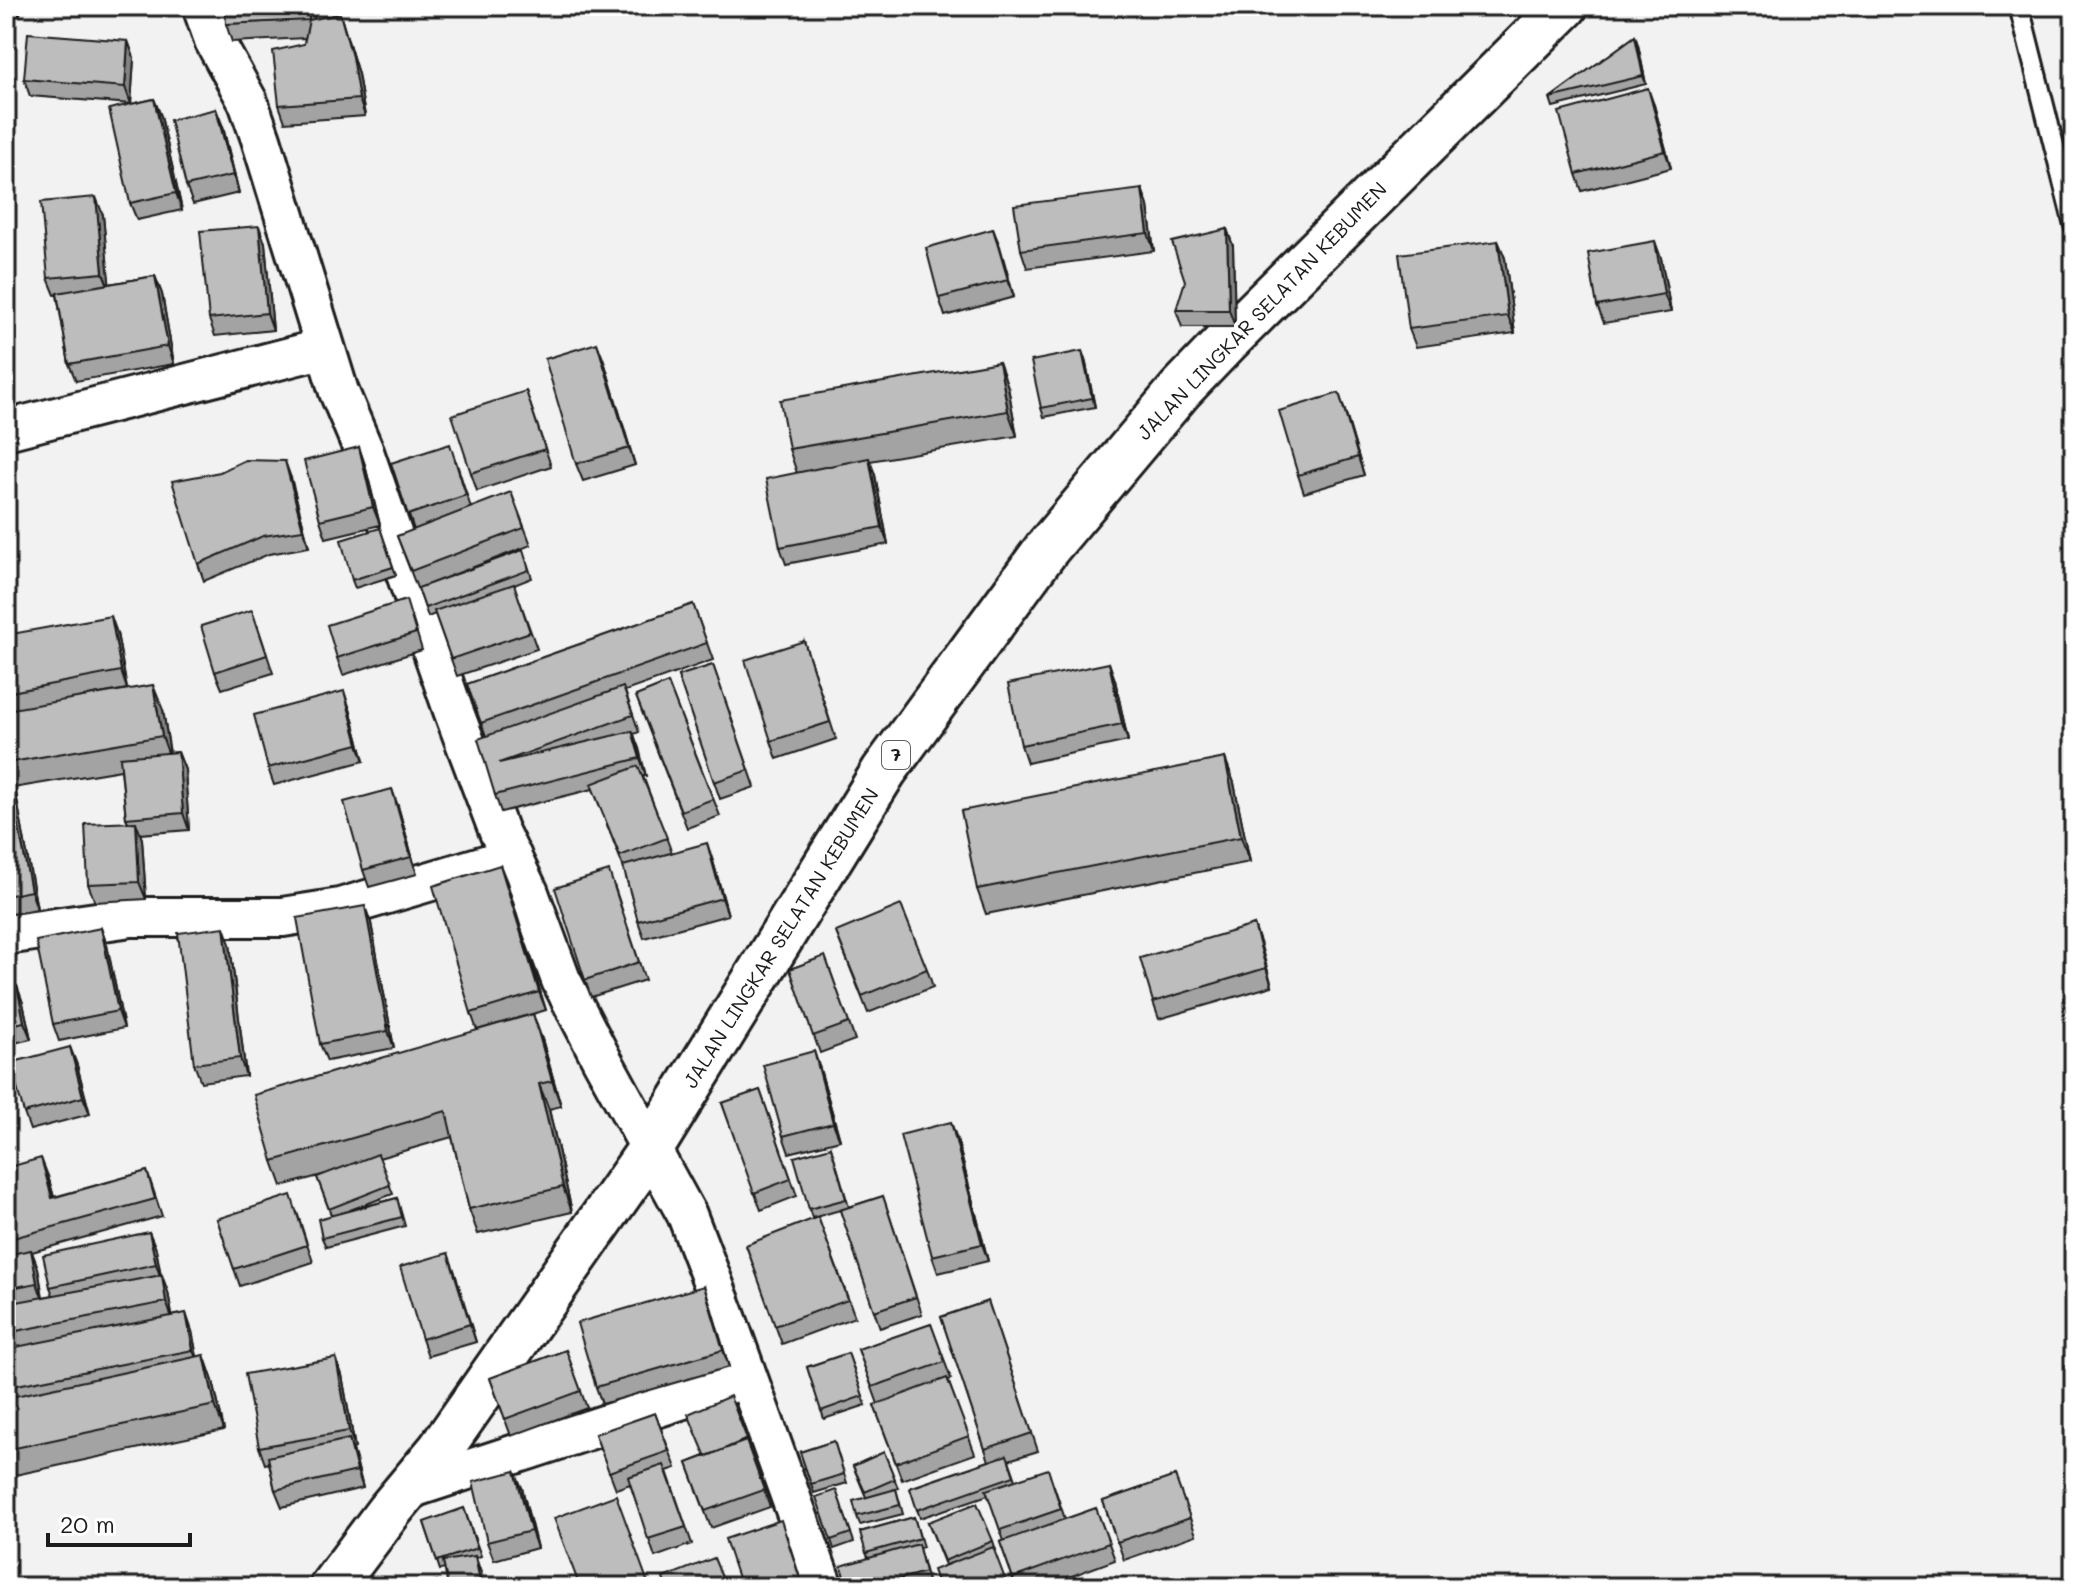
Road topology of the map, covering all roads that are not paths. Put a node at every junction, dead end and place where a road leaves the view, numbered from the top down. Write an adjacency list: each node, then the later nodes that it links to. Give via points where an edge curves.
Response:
1 (202, 6): 5 (street, via 252,114)
2 (1565, 6): 9 (highway, JALAN LINGKAR SELATAN KEBUMEN / 7, via 1218,350 1048,547 884,771)
3 (2019, 6): 4 (lane)
4 (2074, 225)
5 (325, 348): 6 (street); 7 (street, via 453,710)
6 (6, 430)
7 (512, 857): 8 (street, via 340,908 283,917 131,917); 9 (street, via 561,980)
8 (6, 935)
9 (650, 1150): 10 (street, via 687,1215); 11 (highway, JALAN LINGKAR SELATAN KEBUMEN / 7, via 440,1450)
10 (747, 1378): 11 (street); 13 (street)
11 (406, 1490): 12 (highway, JALAN LINGKAR SELATAN KEBUMEN / 7)
12 (332, 1587)
13 (823, 1587)

